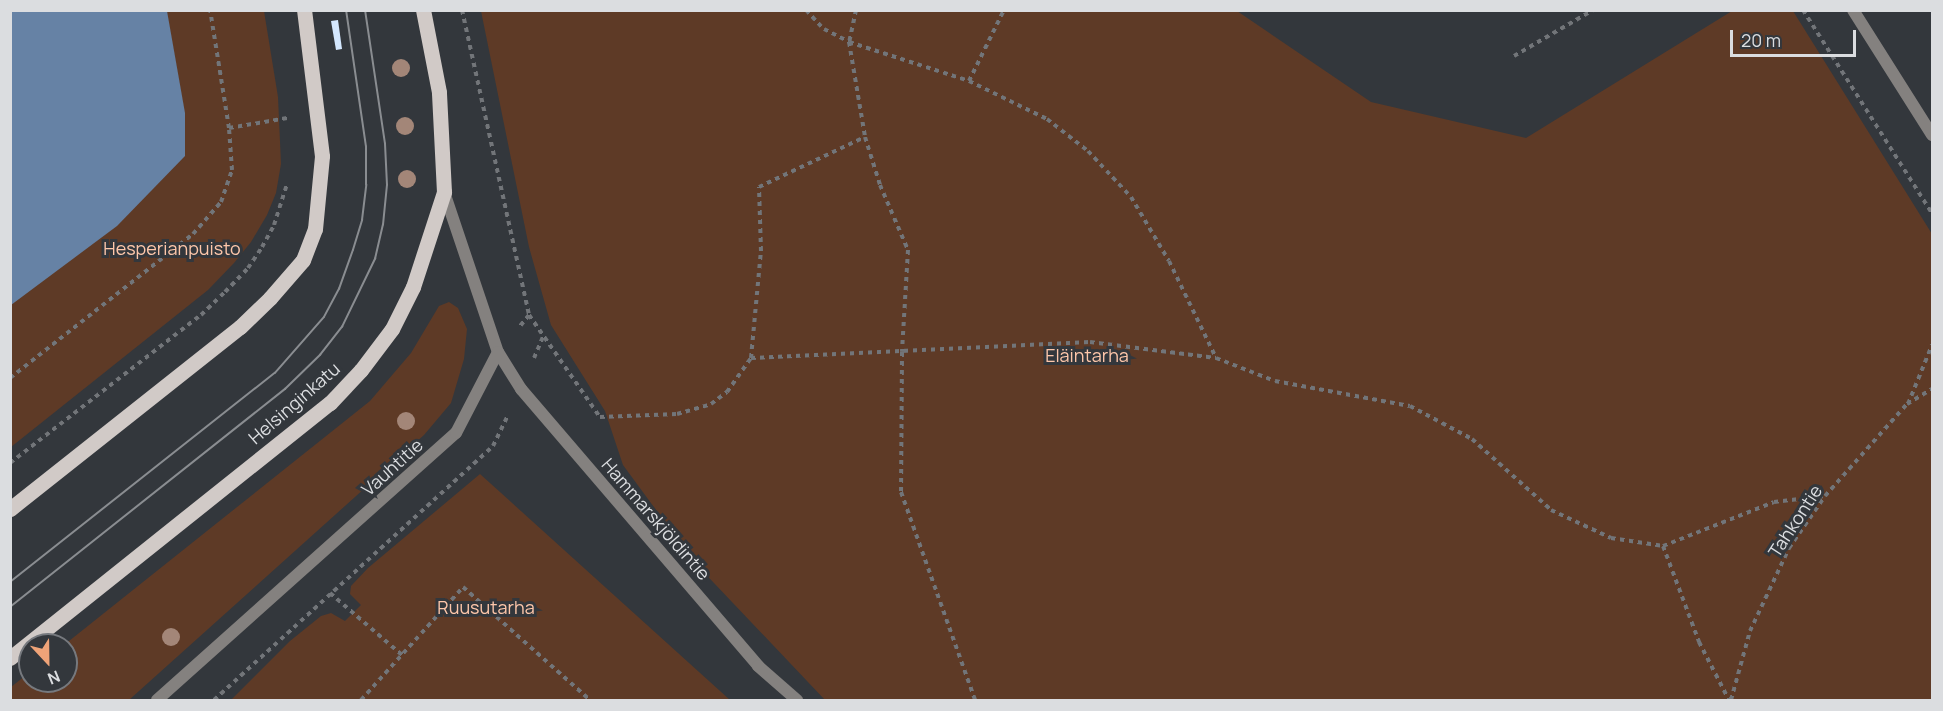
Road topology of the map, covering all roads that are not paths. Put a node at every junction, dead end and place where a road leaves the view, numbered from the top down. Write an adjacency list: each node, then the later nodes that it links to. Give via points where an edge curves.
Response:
1 (304, 10): 7 (main road, via 322,156 315,229 303,260 240,327)
2 (423, 10): 5 (main road, Helsinginkatu, via 440,92)
3 (1853, 10): 4 (street)
4 (1932, 135)
5 (444, 192): 6 (street); 8 (main road, Helsinginkatu, via 414,287 392,329 330,403)
6 (498, 352): 9 (street, Vauhtitie, via 456,433); 10 (street, Hammarskjöldintie, via 521,389 758,666)
7 (10, 509)
8 (10, 658)
9 (156, 700)
10 (797, 700)

